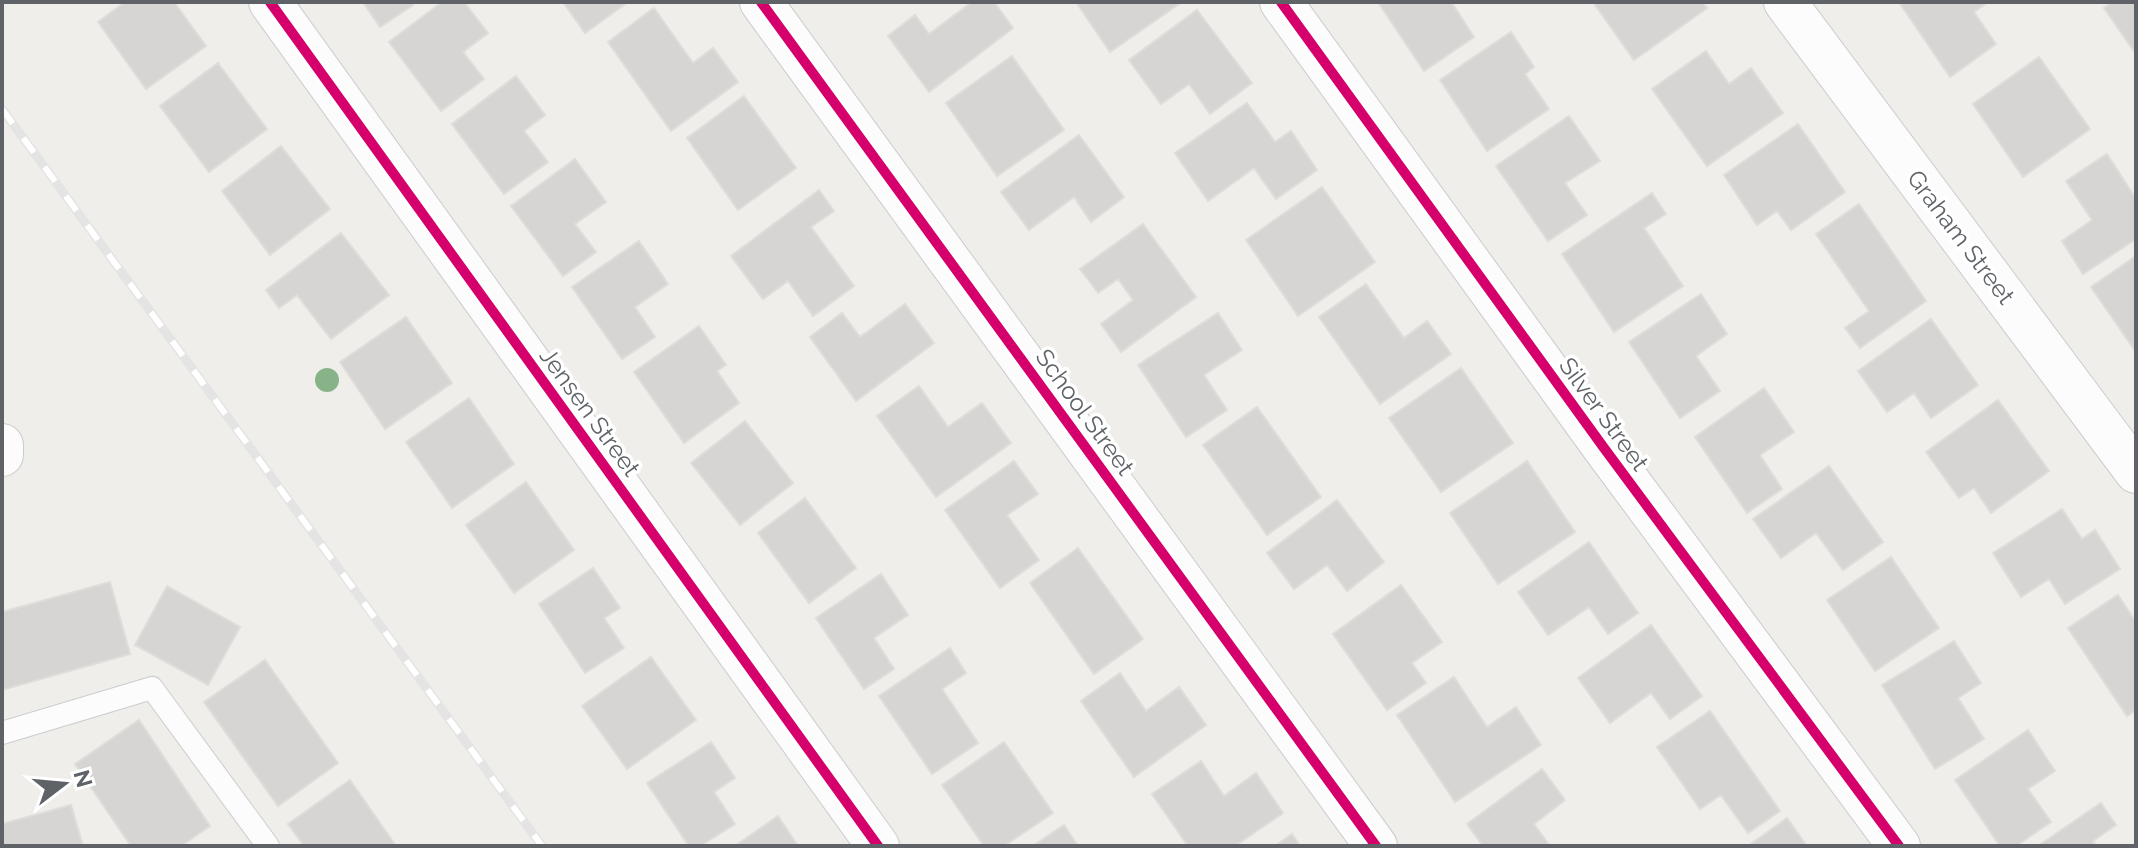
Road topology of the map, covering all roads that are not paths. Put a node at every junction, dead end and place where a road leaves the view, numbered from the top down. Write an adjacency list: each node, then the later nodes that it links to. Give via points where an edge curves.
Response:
1 (270, 2): 10 (street, Jensen Street)
2 (761, 2): 11 (street, School Street)
3 (1281, 2): 12 (street, Silver Street)
4 (1785, 2): 7 (street, Graham Street)
5 (2, 445): 6 (street)
6 (2, 455)
7 (2136, 472)
8 (2, 733): 9 (lane, via 152,688)
9 (268, 846)
10 (878, 846)
11 (1376, 846)
12 (1899, 846)

